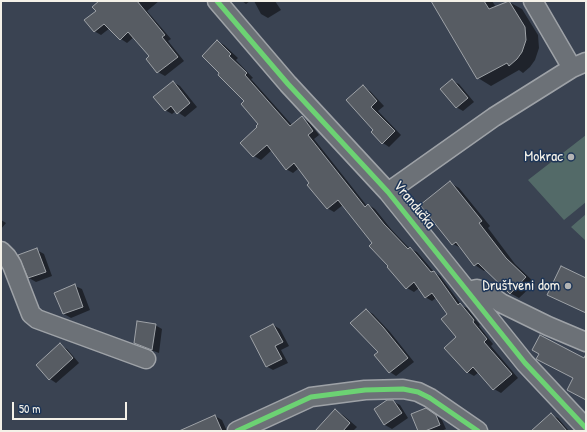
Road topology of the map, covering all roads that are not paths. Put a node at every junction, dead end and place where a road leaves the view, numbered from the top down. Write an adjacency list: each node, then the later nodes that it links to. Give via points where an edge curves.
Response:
1 (217, 1): 4 (street, Vrandučka, via 288,84)
2 (533, 1): 3 (street)
3 (579, 65): 4 (street, via 494,117)
4 (388, 192): 6 (street, Vrandučka)
5 (1, 251): 8 (street, via 12,265 31,314 37,319)
6 (468, 291): 7 (street, via 477,289 486,292 501,303); 9 (street, Vrandučka, via 525,363)
7 (586, 342)
8 (146, 359)
9 (586, 428)
10 (238, 431): 11 (street, via 311,397 365,390 403,390 418,392 430,398)
11 (478, 431)

